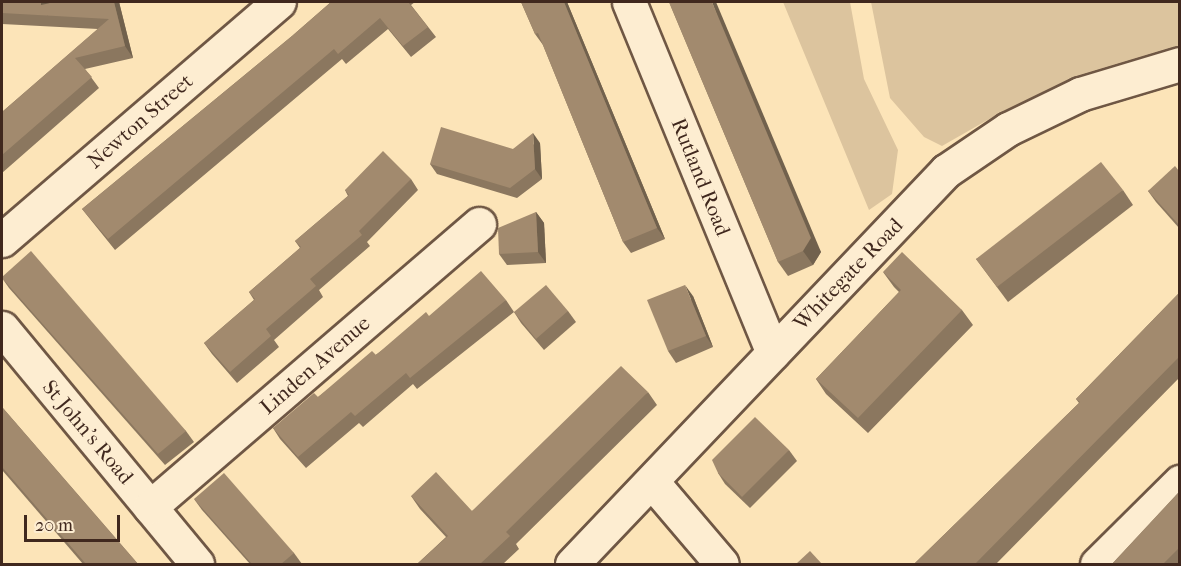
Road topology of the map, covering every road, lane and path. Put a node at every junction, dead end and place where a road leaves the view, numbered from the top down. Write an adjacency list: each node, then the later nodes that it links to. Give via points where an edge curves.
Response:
1 (279, 2): 5 (street, Newton Street)
2 (629, 2): 7 (street, Rutland Road)
3 (1179, 64): 7 (street, Whitegate Road, via 1080,94 1008,129 946,171)
4 (479, 224): 10 (street, Linden Avenue)
5 (2, 240)
6 (2, 328): 10 (street, St John's Road)
7 (773, 352): 9 (street, Whitegate Road)
8 (1179, 482): 14 (street)
9 (653, 483): 12 (street, Whitegate Road); 13 (street)
10 (150, 507): 11 (street, St John's Road)
11 (197, 564)
12 (572, 564)
13 (722, 564)
14 (1097, 564)

